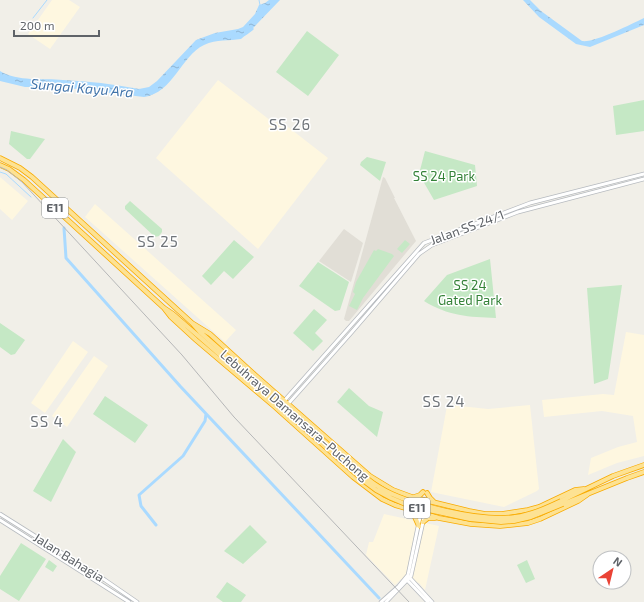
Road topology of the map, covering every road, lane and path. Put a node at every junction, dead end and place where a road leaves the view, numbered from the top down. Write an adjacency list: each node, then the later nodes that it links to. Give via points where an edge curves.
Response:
1 (0, 158): 6 (highway, Lebuhraya Damansara–Puchong / E11, via 32,177)
2 (0, 165): 5 (highway, Lebuhraya Damansara–Puchong / E11, via 24,180)
3 (644, 174): 7 (main road, Jalan SS 24/1, via 530,203 424,243)
4 (644, 179): 7 (main road, Jalan SS 24/1, via 518,212 426,248 354,331)
5 (164, 308): 8 (highway, Lebuhraya Damansara–Puchong / E11); 17 (highway, via 196,340 364,486 382,499)
6 (192, 323): 7 (highway, via 210,334); 8 (highway, Lebuhraya Damansara–Puchong / E11)
7 (286, 403): 13 (highway, via 370,476 393,490)
8 (297, 419): 15 (highway, Lebuhraya Damansara–Puchong / E11, bridge, via 366,478 393,495 411,502 489,518 530,514)
9 (644, 464): 11 (highway, Lebuhraya Damansara–Puchong / E11)
10 (644, 472): 12 (highway, Lebuhraya Damansara–Puchong / E11)
11 (584, 489): 15 (highway, Lebuhraya Damansara–Puchong / E11); 16 (highway, via 575,490 528,510 502,514 485,514)
12 (588, 494): 15 (highway, Lebuhraya Damansara–Puchong / E11); 20 (highway, via 528,523 500,526)
13 (412, 497): 14 (highway); 16 (highway, via 425,493); 17 (highway, via 412,505)
14 (425, 500): 16 (highway); 18 (main road)
15 (562, 503)
16 (437, 504): 20 (highway, via 433,511)
17 (408, 509): 18 (highway); 23 (highway)
18 (423, 513): 20 (highway); 22 (main road); 23 (main road)
19 (0, 514): 26 (main road, Jalan Bahagia)
20 (439, 518): 22 (highway, via 428,518)
21 (0, 520): 25 (main road, Jalan Bahagia)
22 (423, 522): 24 (main road)
23 (419, 526): 24 (main road)
24 (408, 578): 27 (main road); 28 (main road); 29 (main road); 30 (main road)
25 (129, 602)
26 (137, 602)
27 (381, 602)
28 (386, 602)
29 (428, 602)
30 (432, 602)

